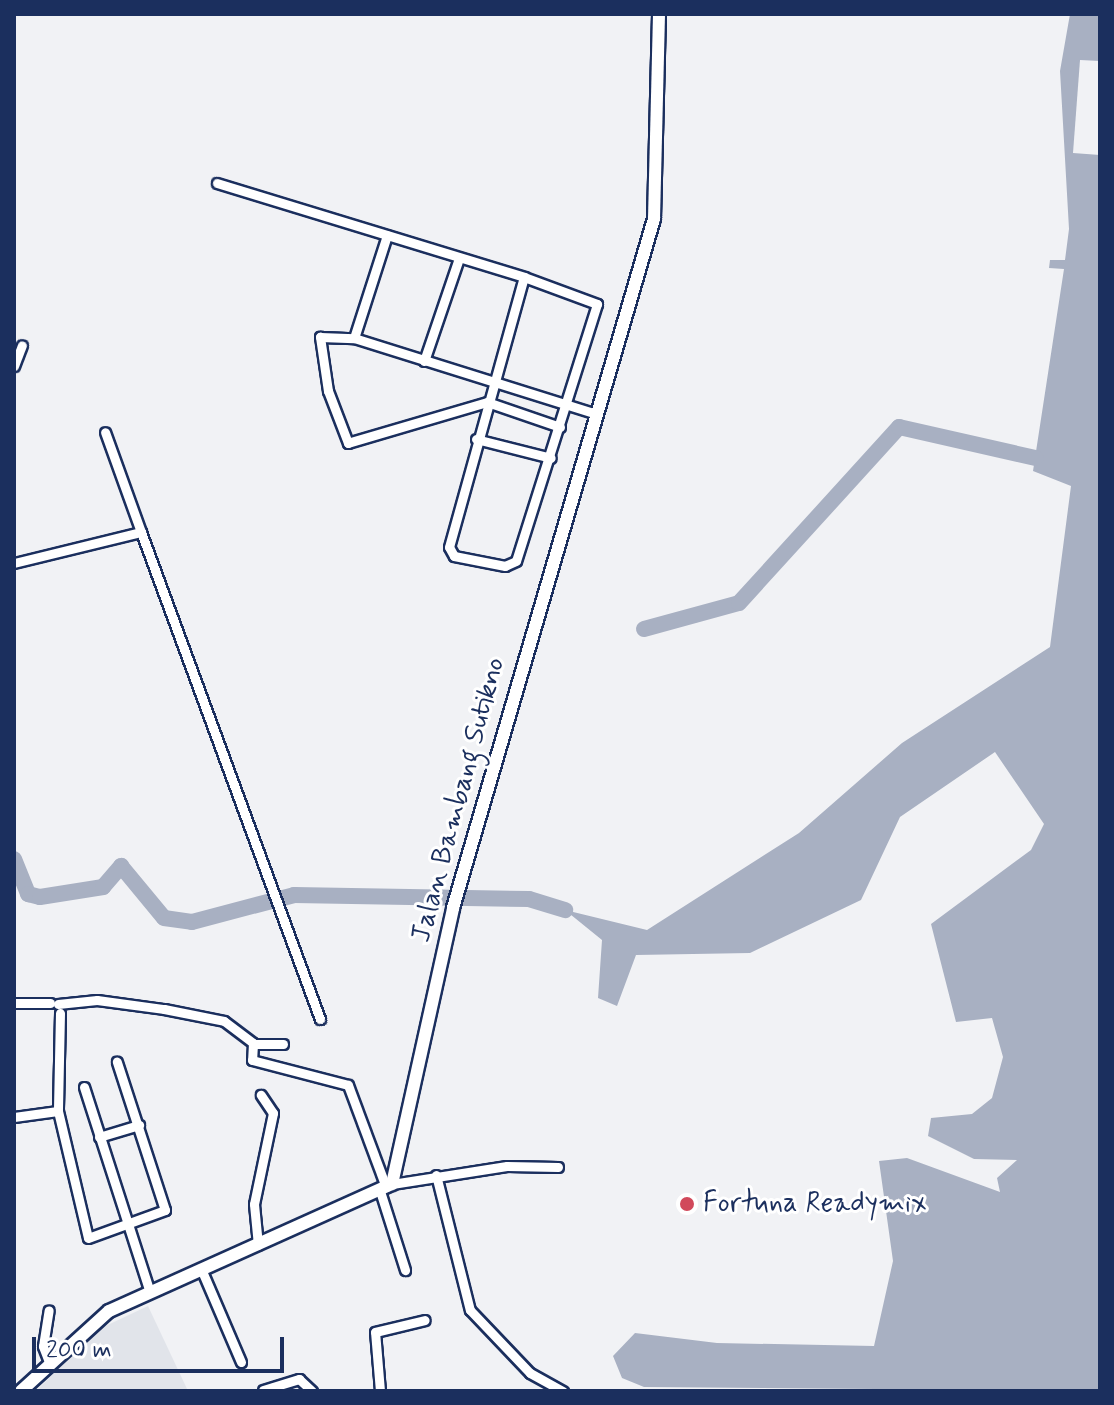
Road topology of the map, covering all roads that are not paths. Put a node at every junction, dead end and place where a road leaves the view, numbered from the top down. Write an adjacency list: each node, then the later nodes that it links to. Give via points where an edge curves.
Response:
1 (659, 14): 13 (street, Jalan Bambang Sutikno, via 654,219)
2 (217, 183): 3 (street)
3 (387, 235): 4 (street); 6 (street)
4 (459, 258): 5 (street); 8 (street)
5 (524, 277): 10 (street); 12 (street, via 596,301)
6 (354, 338): 8 (street); 11 (street, via 325,332 320,339 348,443)
7 (22, 345): 9 (street)
8 (424, 361): 10 (street)
9 (14, 366)
10 (495, 380): 11 (street); 12 (street)
11 (487, 402): 14 (street); 16 (street)
12 (567, 404): 13 (street); 14 (street)
13 (594, 413): 34 (street, Jalan Bambang Sutikno, via 453,908)
14 (560, 427): 17 (street)
15 (105, 432): 18 (street)
16 (476, 439): 17 (street); 17 (street, via 449,541 454,556 505,566 516,561)
17 (551, 458)
18 (141, 532): 19 (street); 22 (street)
19 (14, 563)
20 (14, 1003): 21 (street)
21 (56, 1007): 23 (street, via 117,1002 224,1021); 28 (street)
22 (320, 1019)
23 (253, 1043): 24 (street); 34 (street, via 252,1060 348,1085)
24 (283, 1044)
25 (117, 1062): 30 (street)
26 (84, 1087): 31 (street)
27 (261, 1095): 36 (street, via 273,1113 254,1204)
28 (58, 1111): 29 (street); 35 (street, via 82,1232 88,1238)
29 (14, 1117)
30 (139, 1125): 31 (street); 35 (street, via 165,1210)
31 (99, 1137): 35 (street)
32 (558, 1167): 33 (street)
33 (436, 1175): 34 (street); 44 (street, via 470,1310)
34 (386, 1187): 36 (street); 37 (street)
35 (128, 1226): 39 (street)
36 (258, 1245): 38 (street)
37 (405, 1270)
38 (202, 1271): 39 (street); 43 (street)
39 (150, 1293): 42 (street, via 96,1319)
40 (49, 1310): 42 (street, via 43,1346)
41 (425, 1320): 48 (street, via 375,1332)
42 (49, 1362): 45 (street)
43 (241, 1362)
44 (550, 1389): 49 (street)
45 (21, 1391)
46 (263, 1391): 47 (street, via 299,1379)
47 (312, 1391)
48 (380, 1391)
49 (563, 1391)

